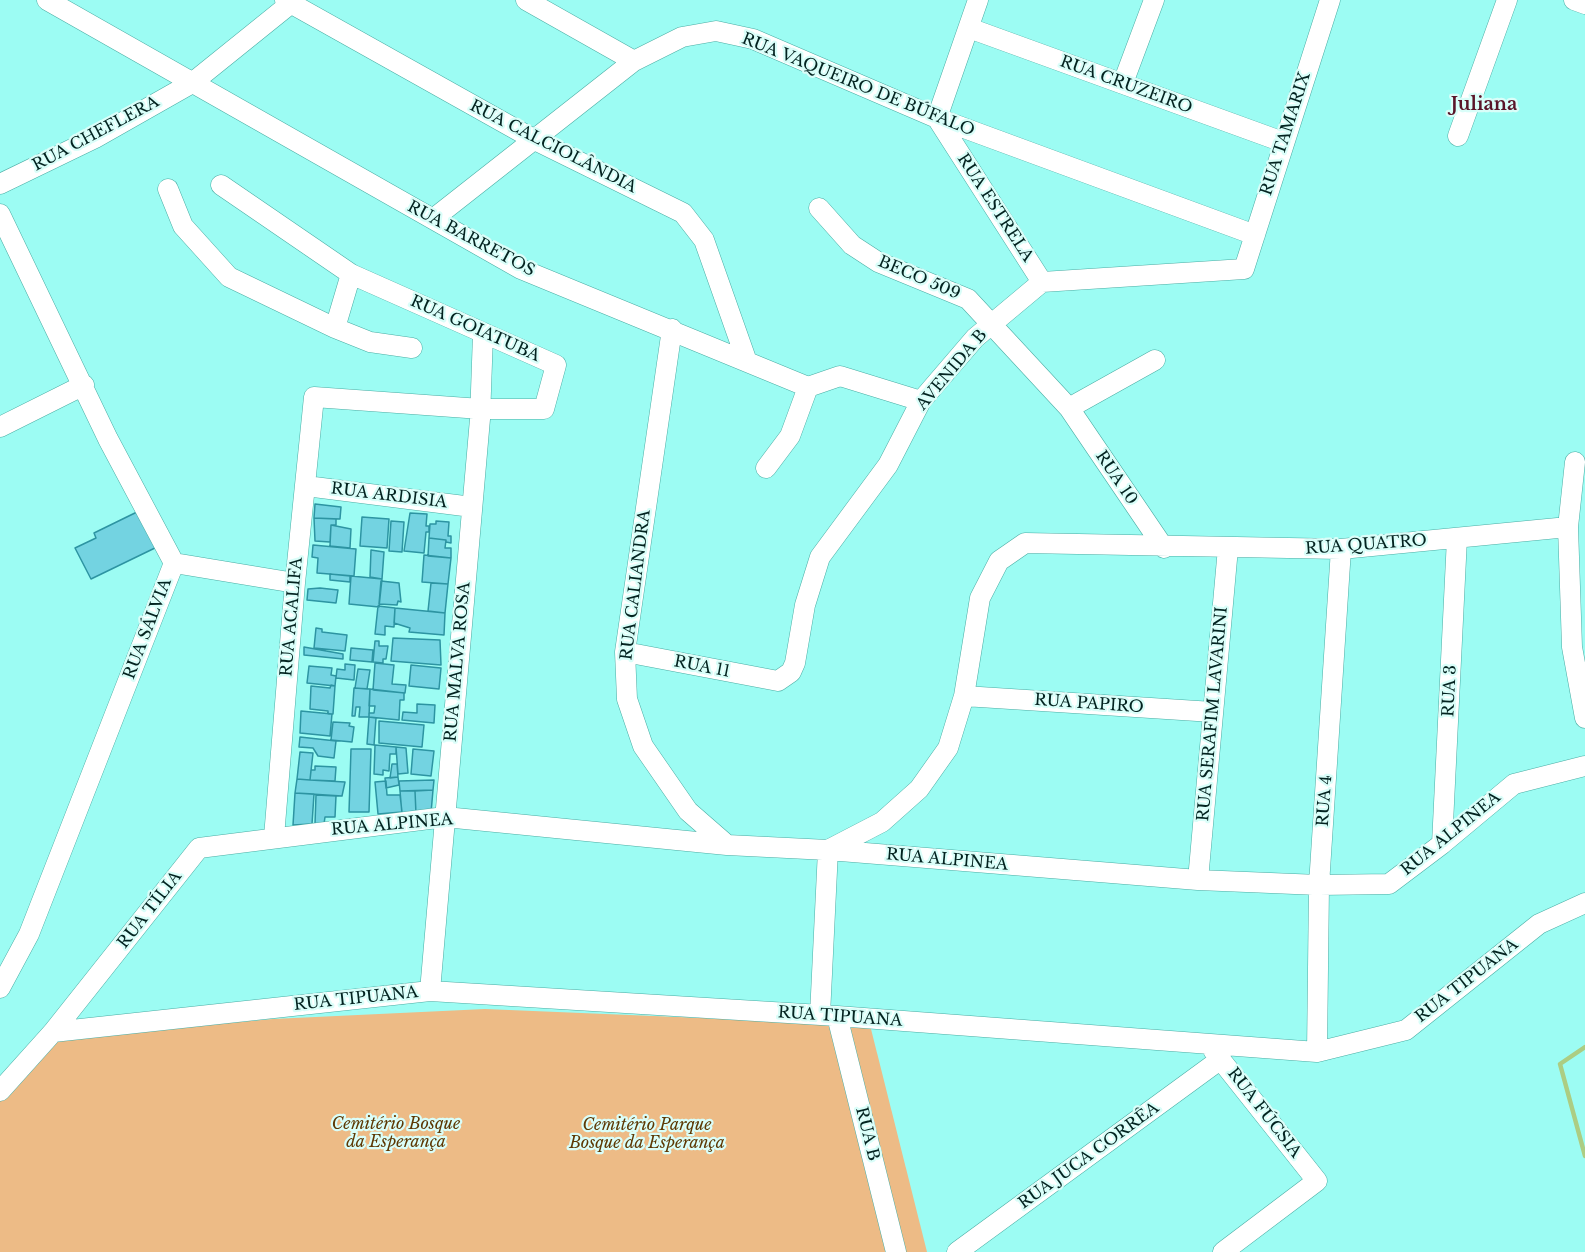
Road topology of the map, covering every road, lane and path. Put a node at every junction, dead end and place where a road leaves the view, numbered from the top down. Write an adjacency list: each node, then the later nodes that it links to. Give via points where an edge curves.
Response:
1 (47, 0): 12 (street, RUA BARRETOS)
2 (526, 0): 11 (street)
3 (978, 0): 10 (street)
4 (1154, 0): 13 (street)
5 (1329, 0): 17 (street, RUA TAMARIX)
6 (1507, 0): 15 (street)
7 (1574, 0): 9 (street)
8 (290, 1): 12 (street, RUA CHEFLERA); 16 (street, RUA CALCIOLÂNDIA)
9 (1585, 4)
10 (969, 28): 13 (street, RUA CRUZEIRO); 14 (street)
11 (634, 61): 14 (street, RUA VAQUEIRO DE BÚFALO, via 682,37 716,31 753,39); 16 (street, RUA VAQUEIRO DE BÚFALO)
12 (192, 83): 18 (street, RUA CHEFLERA, via 94,138); 23 (street, RUA BARRETOS)
13 (1123, 83): 17 (street, RUA CRUZEIRO)
14 (937, 118): 24 (street, RUA VAQUEIRO DE BÚFALO); 26 (street, RUA ESTRELA)
15 (1458, 136)
16 (535, 140): 23 (street, RUA VAQUEIRO DE BÚFALO); 32 (street, RUA CALCIOLÂNDIA, via 683,213 704,240)
17 (1283, 142): 24 (street, RUA TAMARIX)
18 (0, 184)
19 (221, 185): 25 (street, RUA GOIATUBA)
20 (168, 189): 28 (street, via 183,226 229,277)
21 (819, 208): 27 (street, BECO 509, via 852,245 878,262 968,299)
22 (0, 214): 34 (street, RUA SÁLVIA)
23 (433, 219): 29 (street, RUA BARRETOS, via 521,269)
24 (1255, 235): 26 (street, RUA TAMARIX, via 1245,269)
25 (351, 274): 28 (street); 30 (street, RUA GOIATUBA)
26 (1042, 282): 27 (street, AVENIDA B)
27 (993, 323): 37 (street, AVENIDA B, via 975,338); 38 (street, RUA 10)
28 (335, 328): 31 (street, via 370,342)
29 (672, 329): 32 (street, RUA BARRETOS); 52 (street, RUA CALIANDRA)
30 (483, 334): 39 (street, RUA MALVA ROSA); 39 (street, RUA GOIATUBA, via 556,365 544,409)
31 (412, 348)
32 (746, 359): 35 (street, RUA BARRETOS)
33 (1155, 360): 38 (street)
34 (84, 385): 40 (street); 50 (street, RUA SÁLVIA)
35 (808, 387): 37 (street, via 840,376); 42 (street, via 790,436)
36 (314, 397): 39 (street, RUA GOIATUBA); 43 (street, RUA ACALIFA)
37 (921, 402): 53 (street, AVENIDA B, via 888,465 820,557 805,605 795,663 791,672)
38 (1069, 408): 47 (street, RUA 10)
39 (481, 409): 44 (street, RUA MALVA ROSA)
40 (0, 427)
41 (1575, 462): 45 (street)
42 (766, 468)
43 (306, 486): 44 (street, RUA ARDISIA); 51 (street, RUA ACALIFA)
44 (472, 507): 58 (street, RUA MALVA ROSA)
45 (1568, 527): 46 (street, RUA QUATRO); 56 (street, via 1572,647)
46 (1457, 538): 49 (street, RUA QUATRO); 60 (street, RUA 3)
47 (1164, 548): 48 (street, RUA QUATRO); 54 (street, via 1026,543 999,561 980,598)
48 (1228, 548): 49 (street, RUA QUATRO); 55 (street, RUA SERAFIM LAVARINI)
49 (1341, 549): 64 (street, RUA 4)
50 (174, 563): 51 (street); 66 (street, RUA SÁLVIA, via 29,934)
51 (295, 583): 59 (street, RUA ACALIFA)
52 (625, 652): 53 (street, RUA 11); 61 (street, RUA CALIANDRA, via 627,699 643,746 688,811)
53 (778, 681)
54 (964, 696): 55 (street, RUA PAPIRO); 62 (street, via 948,748 919,789 882,822)
55 (1213, 712): 63 (street, RUA SERAFIM LAVARINI)
56 (1585, 717)
57 (1585, 766): 60 (street, RUA ALPINEA, via 1514,783)
58 (445, 817): 59 (street, RUA ALPINEA); 61 (street, RUA ALPINEA); 67 (street, RUA MALVA ROSA)
59 (274, 837): 69 (street, RUA TÍLIA, via 199,848)
60 (1442, 844): 64 (street, RUA ALPINEA, via 1389,884)
61 (728, 845): 62 (street, RUA ALPINEA)
62 (828, 850): 63 (street, RUA ALPINEA); 68 (street, RUA B)
63 (1198, 880): 64 (street, RUA ALPINEA)
64 (1319, 885): 71 (street, RUA 4)
65 (1585, 903): 71 (street, RUA TIPUANA, via 1539,924 1406,1030)
66 (0, 988)
67 (430, 991): 68 (street, RUA TIPUANA); 69 (street, RUA TIPUANA)
68 (829, 1015): 70 (street, RUA TIPUANA); 73 (street, RUA B)
69 (53, 1032): 72 (street, RUA TÍLIA)
70 (1215, 1052): 71 (street, RUA TIPUANA); 74 (street, RUA JUCA CORRÊA); 75 (street, RUA FÚCSIA, via 1317,1181)
71 (1317, 1052)
72 (0, 1091)
73 (896, 1252)
74 (957, 1252)
75 (1223, 1252)

